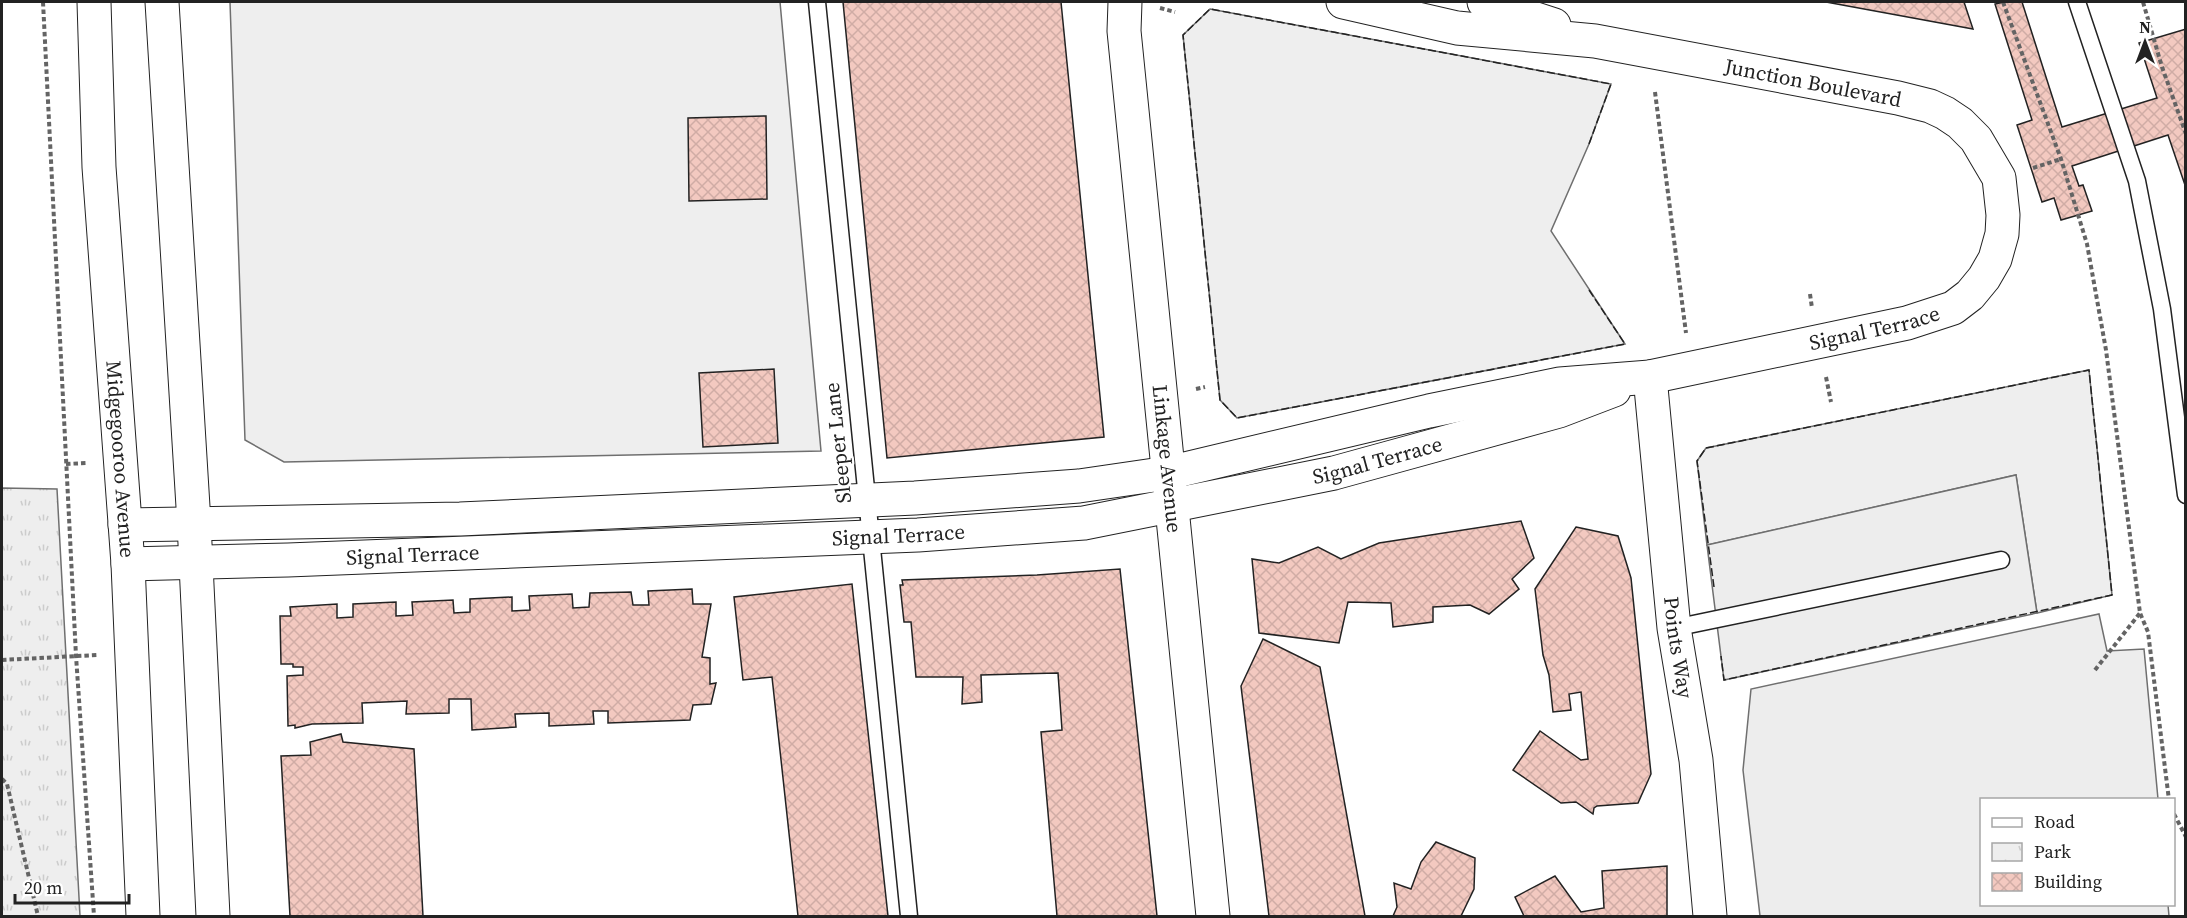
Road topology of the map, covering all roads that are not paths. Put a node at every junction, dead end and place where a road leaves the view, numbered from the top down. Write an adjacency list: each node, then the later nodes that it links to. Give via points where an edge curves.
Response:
1 (94, 2): 17 (street, Midgegooroo Avenue, via 99,168)
2 (162, 2): 16 (street)
3 (817, 2): 14 (lane, Sleeper Lane)
4 (1343, 2): 8 (street, Junction Boulevard)
5 (1484, 2): 9 (street, Junction Boulevard)
6 (2077, 2): 13 (lane, via 2137,181 2162,309)
7 (1141, 4): 12 (street, Linkage Avenue, via 1124,31)
8 (1379, 6): 9 (street, Junction Boulevard, via 1457,28)
9 (1594, 41): 10 (street, Junction Boulevard, via 1930,106 1960,123 1976,139)
10 (1999, 178): 11 (street, Signal Terrace, via 2003,215 1995,259 1970,295 1953,308 1907,323)
11 (1650, 377): 12 (street, Signal Terrace, via 1560,384); 15 (street, Signal Terrace, via 1559,411 1334,473); 22 (street, Points Way)
12 (1168, 473): 14 (street, Signal Terrace, via 1041,490); 15 (street, Linkage Avenue)
13 (2186, 495)
14 (866, 500): 16 (street, Signal Terrace, via 460,519); 18 (lane, Sleeper Lane)
15 (1171, 507): 18 (street, Signal Terrace, via 1051,527); 26 (street, Linkage Avenue)
16 (194, 523): 17 (street, Signal Terrace); 20 (street)
17 (125, 525): 21 (street, Midgegooroo Avenue)
18 (870, 537): 20 (street, Signal Terrace); 25 (lane, Sleeper Lane)
19 (2001, 560): 22 (lane)
20 (196, 561): 21 (street, Signal Terrace); 24 (street)
21 (128, 564): 23 (street, Midgegooroo Avenue)
22 (1674, 628): 27 (street, Points Way, via 1696,760)
23 (143, 916)
24 (213, 916)
25 (909, 916)
26 (1213, 916)
27 (1710, 916)

